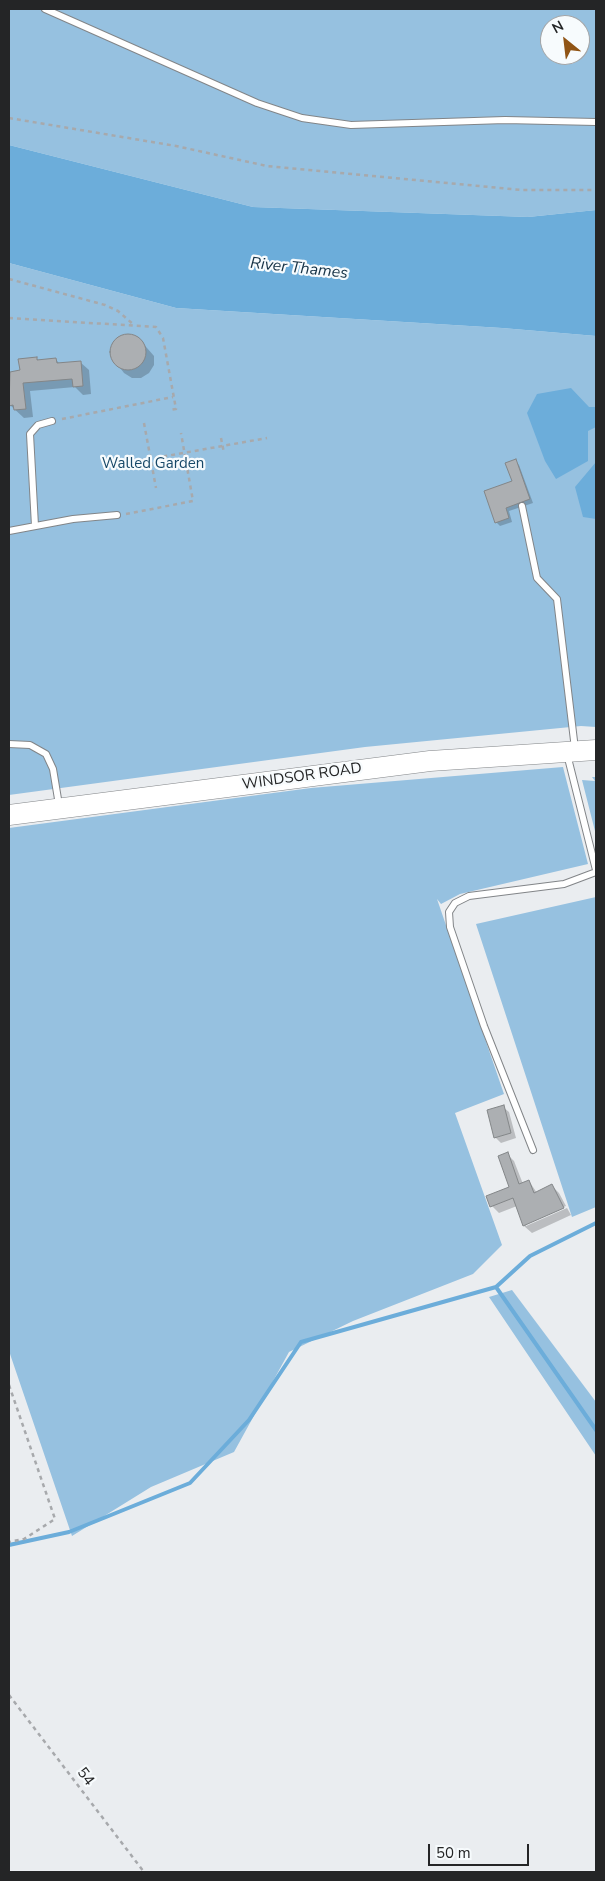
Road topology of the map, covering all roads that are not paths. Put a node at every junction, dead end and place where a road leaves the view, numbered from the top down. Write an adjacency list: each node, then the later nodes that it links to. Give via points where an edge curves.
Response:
1 (45, 9): 2 (lane, via 256,103 302,118 351,126 505,120)
2 (596, 122)
3 (52, 421): 6 (lane, via 38,425 30,434)
4 (522, 506): 10 (lane, via 537,578 558,599)
5 (118, 515): 6 (lane)
6 (35, 526): 7 (lane)
7 (9, 531)
8 (9, 744): 11 (lane, via 30,745 46,754 55,774)
9 (596, 750): 10 (main road, WINDSOR ROAD)
10 (571, 751): 11 (main road, WINDSOR ROAD, via 465,757); 13 (lane)
11 (59, 809): 12 (main road, WINDSOR ROAD)
12 (9, 815)
13 (596, 871): 14 (lane, via 564,884 469,896 455,903 450,912 450,928 484,1026)
14 (533, 1150)

